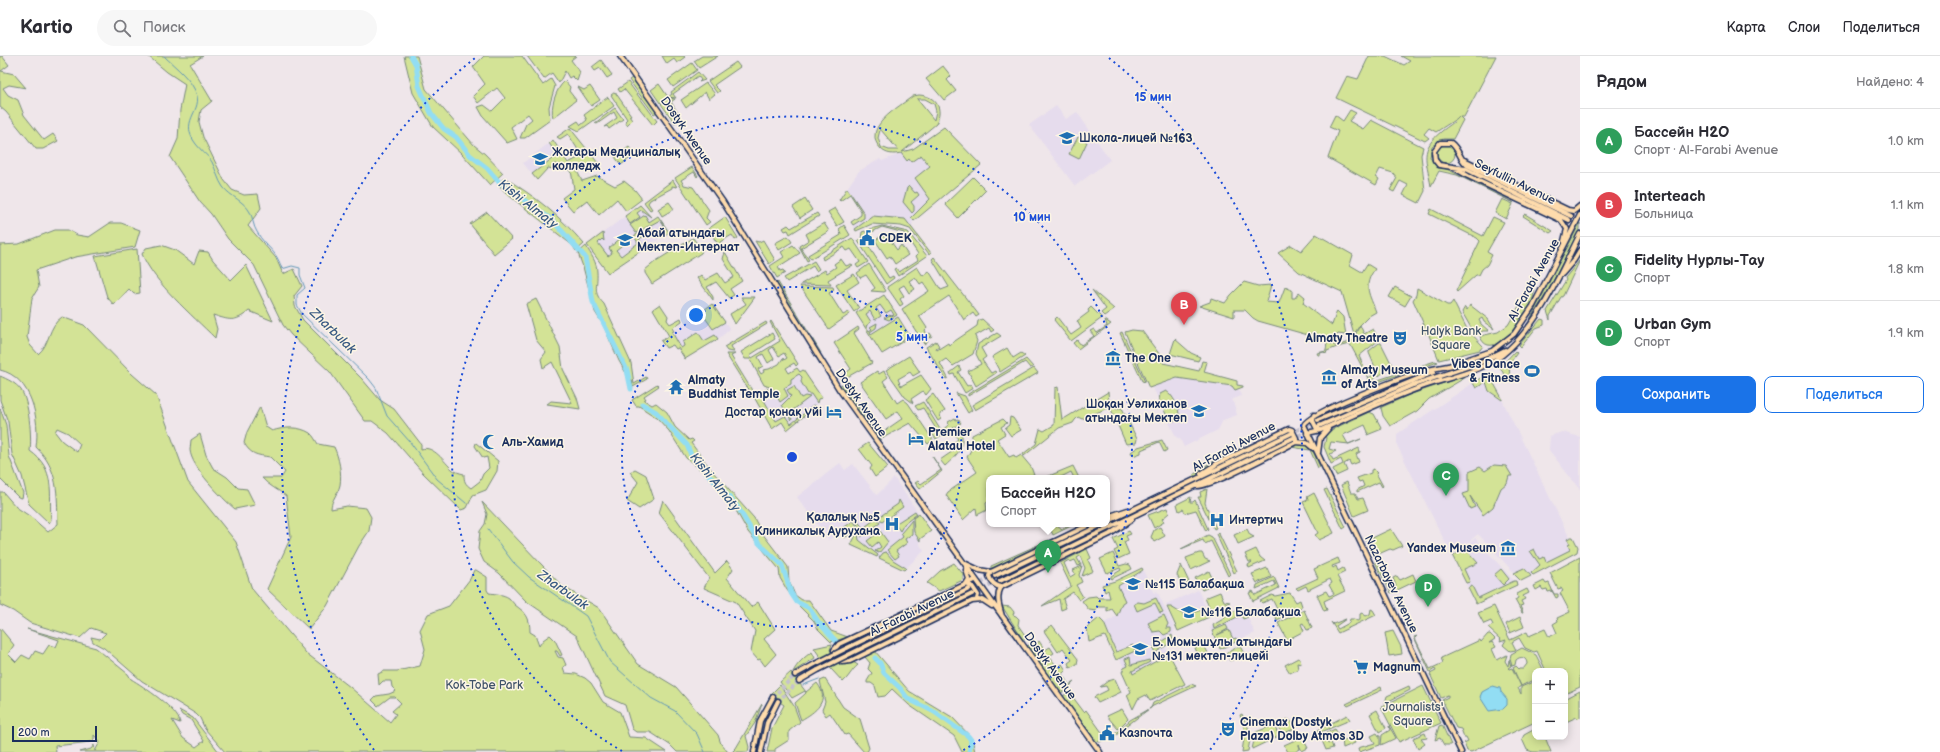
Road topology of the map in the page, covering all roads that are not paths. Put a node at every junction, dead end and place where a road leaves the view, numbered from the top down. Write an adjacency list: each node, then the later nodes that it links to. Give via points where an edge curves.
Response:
1 (620, 56): 29 (main road, Dostyk Avenue, via 723,202 838,389)
2 (1459, 158): 3 (main road, via 1456,148 1451,143 1444,142 1438,145 1434,151 1435,160 1442,166); 3 (main road, Seyfullin Avenue, via 1467,166 1570,218 1466,169); 4 (main road, via 1568,210 1574,211)
3 (1451, 166): 7 (main road, via 1563,222 1567,232)
4 (1580, 206)
5 (1580, 215): 7 (main road, Al-Farabi Avenue)
6 (1580, 234): 9 (main road, Al-Farabi Avenue)
7 (1562, 250): 11 (main road, Al-Farabi Avenue, via 1525,320 1514,334 1492,351)
8 (1580, 250): 9 (main road)
9 (1558, 279): 10 (main road, Al-Farabi Avenue)
10 (1524, 332): 12 (main road, Al-Farabi Avenue, via 1501,353); 13 (main road, via 1498,359)
11 (1453, 365): 16 (main road, Al-Farabi Avenue, via 1420,372 1392,382); 17 (main road, Al-Farabi Avenue)
12 (1440, 375): 13 (main road); 15 (main road, Al-Farabi Avenue)
13 (1415, 389): 14 (main road)
14 (1403, 394): 15 (main road); 18 (main road)
15 (1369, 403): 19 (main road, Al-Farabi Avenue)
16 (1314, 415): 19 (main road, via 1313,421 1317,429); 20 (main road, Nazarbayev Avenue, via 1306,420 1304,425)
17 (1318, 420)
18 (1336, 423): 19 (main road); 22 (main road, via 1321,436)
19 (1320, 428): 20 (main road)
20 (1307, 433): 22 (main road, Nazarbayev Avenue)
21 (1294, 440): 22 (main road, via 1308,443); 23 (main road, Al-Farabi Avenue, via 1294,433 1292,430 1289,431); 24 (main road, via 1222,478 1201,487 1196,486)
22 (1318, 455): 60 (main road, Nazarbayev Avenue)
23 (1138, 507): 25 (main road); 26 (main road, Al-Farabi Avenue)
24 (1142, 512): 33 (main road); 35 (main road, via 1110,534)
25 (1110, 516)
26 (1110, 521)
27 (1085, 527): 30 (main road)
28 (1098, 527): 31 (main road)
29 (962, 562): 30 (main road, via 978,570); 32 (main road, Dostyk Avenue); 34 (main road, via 968,577)
30 (991, 572): 35 (main road, via 989,576 992,581)
31 (995, 576)
32 (975, 580): 34 (main road); 39 (main road, Dostyk Avenue)
33 (1000, 581)
34 (966, 584): 38 (main road, via 972,586 978,595); 41 (main road)
35 (1001, 587): 42 (main road, via 999,603)
36 (969, 589): 40 (main road, Al-Farabi Avenue)
37 (972, 594): 43 (main road, Al-Farabi Avenue)
38 (977, 599): 39 (main road); 46 (main road)
39 (996, 608): 42 (main road, Dostyk Avenue)
40 (909, 618): 44 (main road); 48 (main road)
41 (892, 619): 44 (main road); 45 (main road)
42 (1005, 622): 59 (main road, Dostyk Avenue)
43 (912, 624): 47 (main road); 49 (main road, Al-Farabi Avenue)
44 (876, 630): 45 (main road); 48 (main road)
45 (860, 635): 50 (main road, via 836,645)
46 (899, 636): 47 (main road); 51 (main road)
47 (884, 641): 49 (main road); 51 (main road)
48 (857, 643): 53 (main road, bridge)
49 (860, 649): 54 (main road, bridge)
50 (834, 650)
51 (872, 650): 52 (main road)
52 (842, 662)
53 (795, 675)
54 (799, 681)
55 (773, 697): 57 (main road, via 760,721)
56 (778, 701): 58 (main road, via 767,723)
57 (754, 750)
58 (761, 750)
59 (1100, 752)
60 (1461, 752)

